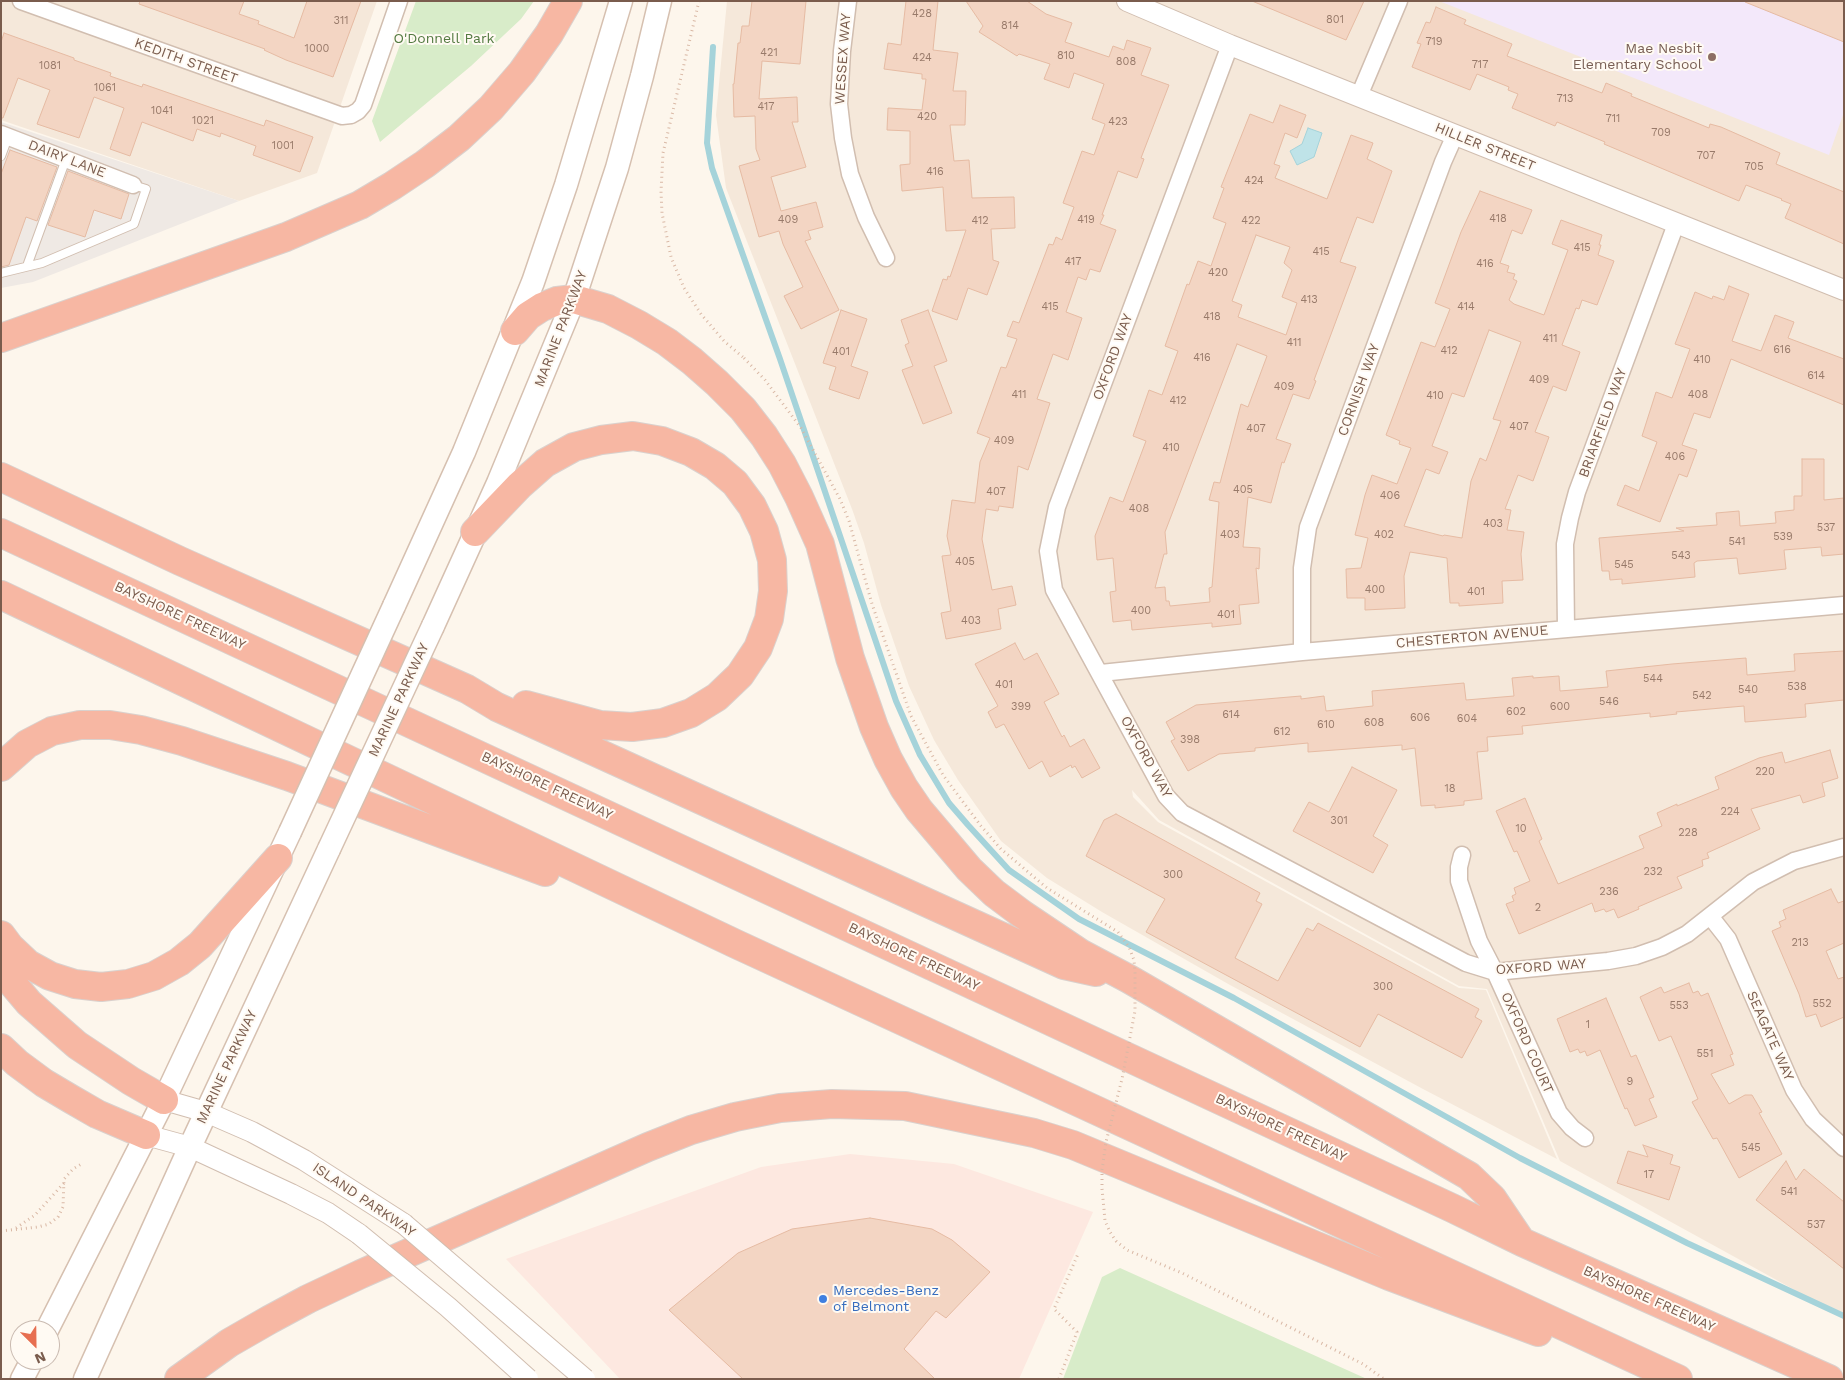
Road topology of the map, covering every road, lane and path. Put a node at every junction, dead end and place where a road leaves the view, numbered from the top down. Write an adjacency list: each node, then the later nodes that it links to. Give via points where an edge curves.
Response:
1 (21, 1): 2 (street, KEDITH STREET, via 333,114 351,115 363,105)
2 (399, 1)
3 (568, 1): 24 (highway, via 522,72 491,108 445,148 392,186 360,205 286,237)
4 (621, 1): 23 (main road, via 566,185)
5 (660, 1): 22 (main road, MARINE PARKWAY, via 617,168)
6 (699, 1): 63 (path, bridge, via 663,153 662,213 671,257 684,288 724,341 765,380 800,428 840,499 911,716 944,775 1002,849 1047,888 1118,932 1134,960 1135,1011 1102,1170 1105,1221 1110,1232 1127,1250 1182,1273 1355,1359)
7 (848, 1): 18 (street, WESSEX WAY, via 839,104 843,138 850,174)
8 (1127, 1): 10 (street, HILLER STREET)
9 (1399, 1): 11 (street)
10 (1230, 45): 11 (street, HILLER STREET); 32 (street, OXFORD WAY, via 1057,507 1048,551 1054,590)
11 (1359, 96): 12 (street, HILLER STREET)
12 (1455, 135): 17 (street, HILLER STREET); 31 (street, CORNISH WAY, via 1308,527 1302,568)
13 (5, 136): 14 (lane); 15 (street, DAIRY LANE)
14 (1, 156)
15 (66, 159): 16 (street, DAIRY LANE); 19 (lane)
16 (133, 185): 19 (lane, via 146,189 134,224 42,263)
17 (1676, 224): 21 (street, HILLER STREET); 30 (street, BRIARFIELD WAY, via 1572,510 1565,544)
18 (886, 258)
19 (27, 266): 20 (lane)
20 (1, 273)
21 (1844, 290)
22 (574, 299): 23 (highway, via 542,307); 26 (main road, MARINE PARKWAY); 43 (highway, via 608,309 667,342 742,409 782,464 820,544 839,621 862,693 888,759 904,788 945,842 994,892 1058,939)
23 (514, 331): 37 (main road, bridge, via 464,452)
24 (1, 338)
25 (1, 477): 33 (highway)
26 (475, 532): 33 (highway, via 545,463 574,448 633,436 662,441 691,452 735,482 764,531 772,560 773,591 769,619 758,648 740,675 717,697 691,713 663,723 632,727 600,724); 46 (main road, MARINE PARKWAY, bridge)
27 (1, 533): 55 (highway, BAYSHORE FREEWAY)
28 (1, 595): 40 (highway)
29 (1844, 605): 30 (street, CHESTERTON AVENUE)
30 (1566, 629): 31 (street, CHESTERTON AVENUE)
31 (1302, 652): 32 (street, CHESTERTON AVENUE)
32 (1101, 673): 42 (street, OXFORD WAY, via 1166,796 1182,814 1466,964)
33 (467, 689): 43 (highway, via 497,707 1064,965)
34 (1, 767): 40 (highway, via 27,744 52,731 80,725 110,724 141,730 340,795)
35 (1844, 847): 38 (street, OXFORD WAY, via 1794,861 1753,882)
36 (1462, 855): 42 (street, OXFORD COURT, via 1459,880 1474,926)
37 (278, 858): 39 (highway, via 200,945 154,976 128,984 101,987 75,984 50,976 28,964); 45 (main road)
38 (1710, 916): 42 (street, OXFORD WAY, via 1687,934 1636,956); 50 (street, SEAGATE WAY, via 1728,939 1794,1090 1813,1118)
39 (1, 936)
40 (736, 944): 65 (highway)
41 (1, 970): 45 (highway, via 29,1003 77,1045)
42 (1495, 972): 48 (street, OXFORD COURT, via 1558,1113)
43 (1129, 979): 55 (highway, via 1469,1176 1492,1198)
44 (1, 1048): 47 (highway, via 44,1083 104,1117)
45 (164, 1100): 46 (street, ISLAND PARKWAY); 47 (main road)
46 (206, 1112): 49 (main road, MARINE PARKWAY); 61 (street, ISLAND PARKWAY, bridge, via 304,1160 404,1224)
47 (146, 1135): 49 (street); 57 (main road)
48 (1585, 1138)
49 (190, 1147): 58 (main road, MARINE PARKWAY); 60 (street, bridge, via 328,1212 448,1307)
50 (1844, 1148)
51 (83, 1163): 52 (path, via 73,1169)
52 (64, 1182): 53 (path, via 35,1214); 53 (path, via 63,1207 58,1217 49,1224)
53 (14, 1230): 54 (path)
54 (1, 1231)
55 (1522, 1242): 66 (highway, BAYSHORE FREEWAY)
56 (1078, 1254): 62 (path, via 1054,1309 1077,1332)
57 (52, 1320)
58 (85, 1379)
59 (179, 1379): 64 (highway, via 229,1343 308,1299 648,1147 735,1117 780,1108 840,1104 905,1106 1034,1133 1072,1145 1389,1276)
60 (528, 1379)
61 (585, 1379)
62 (1059, 1379)
63 (1384, 1379)
64 (1665, 1379)
65 (1678, 1379)
66 (1829, 1379)

